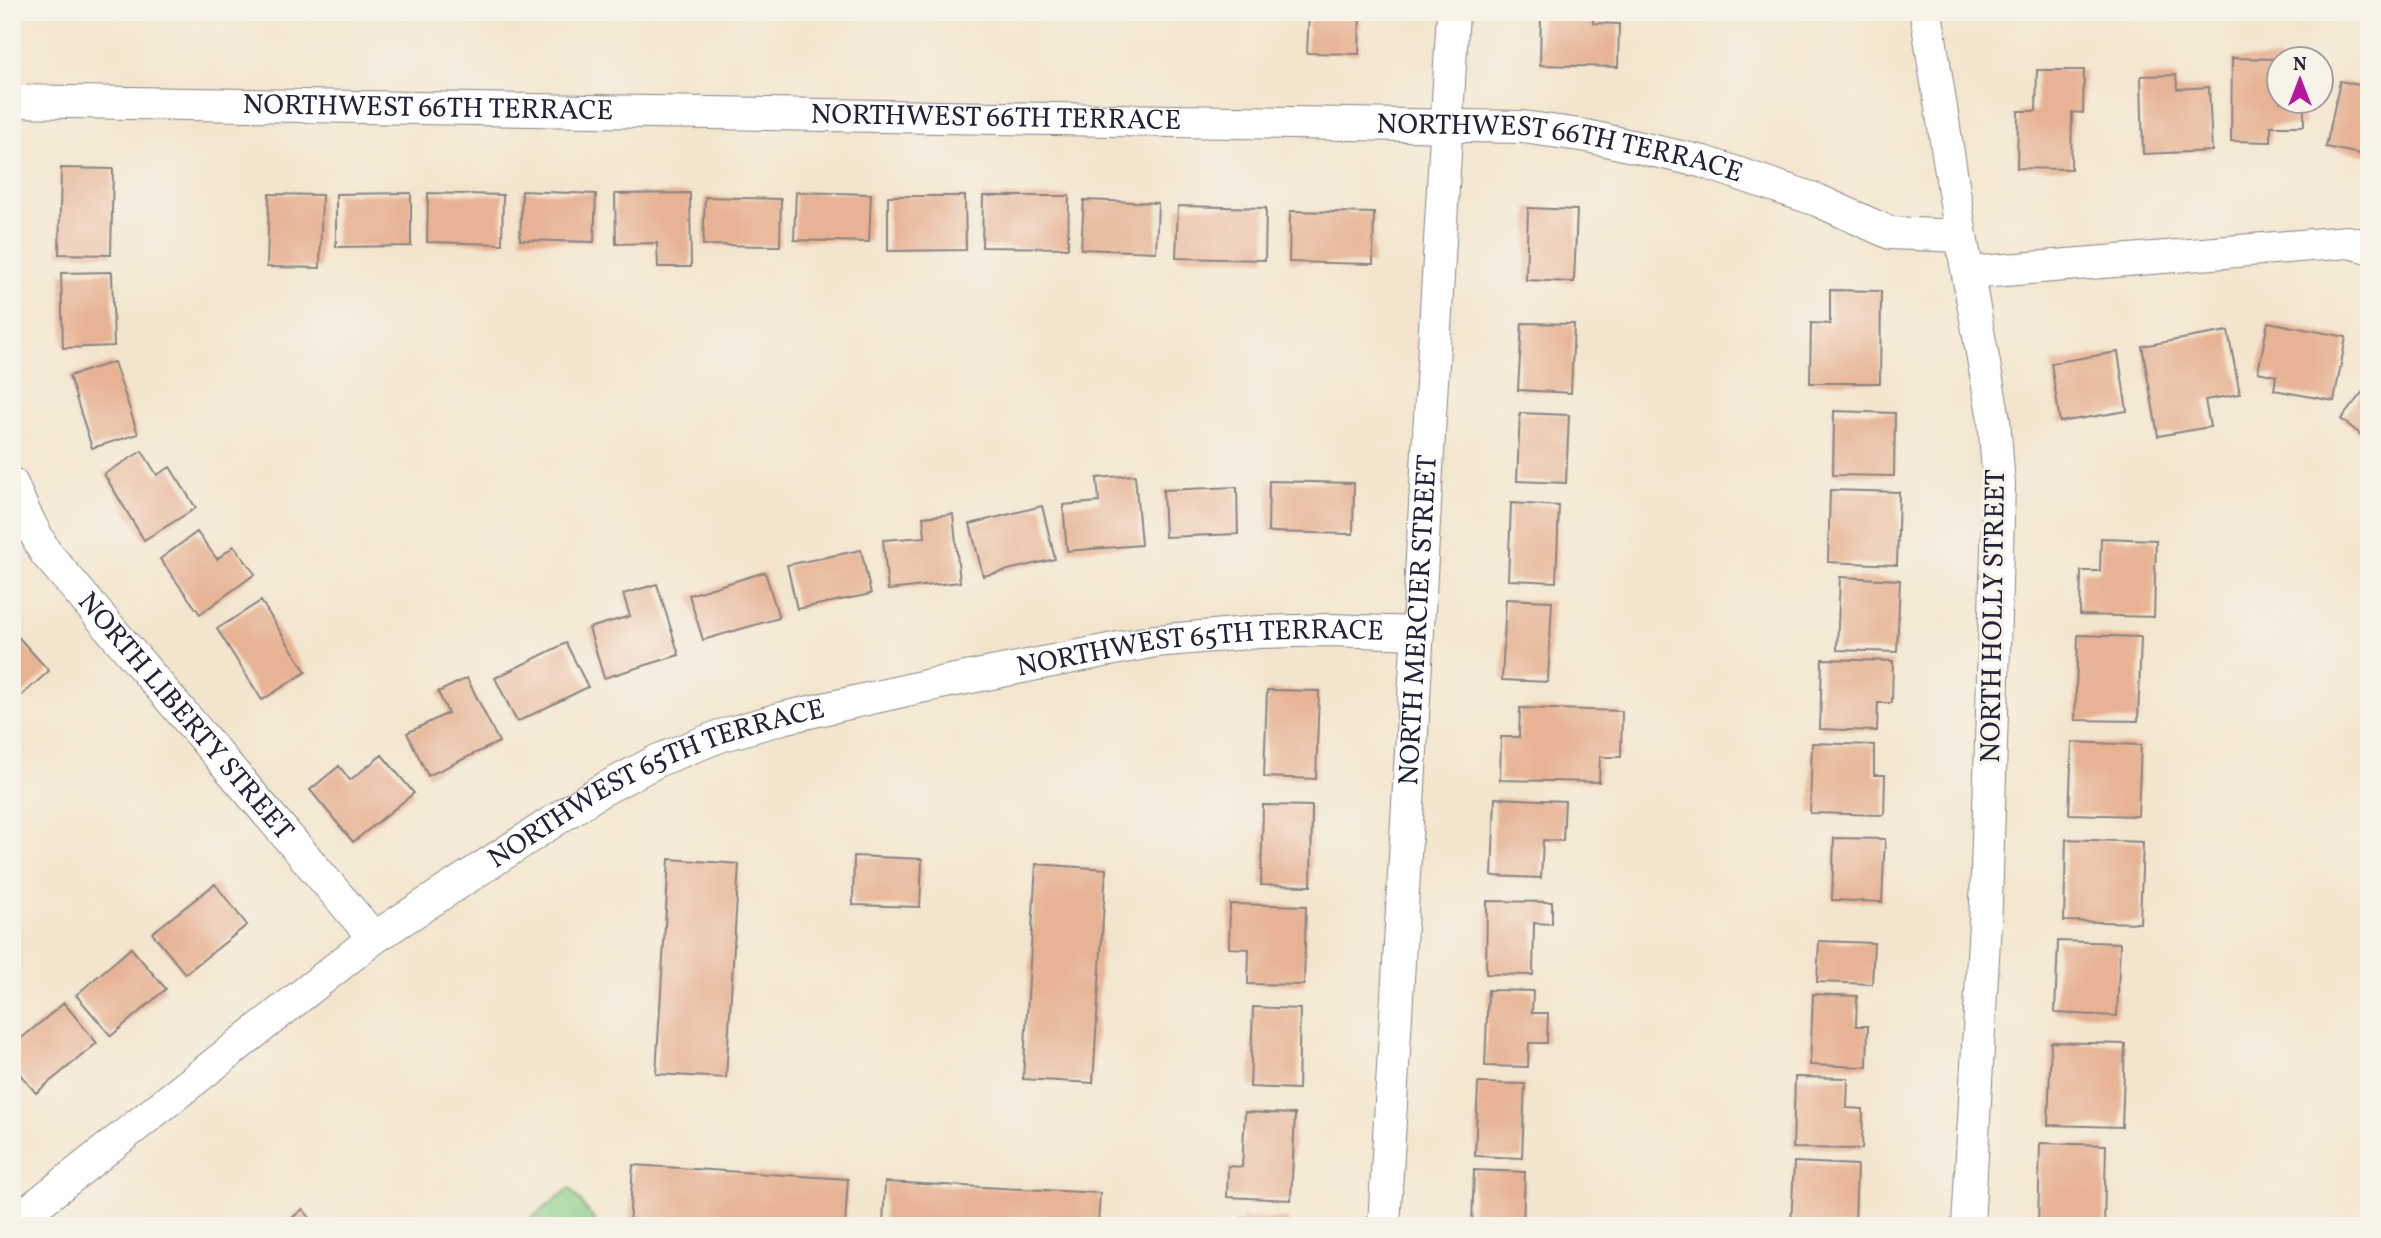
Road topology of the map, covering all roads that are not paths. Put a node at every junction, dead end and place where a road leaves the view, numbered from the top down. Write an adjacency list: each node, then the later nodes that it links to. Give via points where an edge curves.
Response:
1 (1453, 12): 4 (street, NORTH MERCIER STREET)
2 (1926, 12): 5 (street, NORTH HOLLY STREET)
3 (12, 101): 4 (street, NORTHWEST 66TH TERRACE)
4 (1446, 125): 5 (street, NORTHWEST 66TH TERRACE, via 1523,127 1587,136 1704,162 1817,200 1890,233); 9 (street, NORTH MERCIER STREET)
5 (1961, 236): 7 (street, NORTH HOLLY STREET)
6 (2369, 247): 7 (street, via 2348,242)
7 (1968, 273): 13 (street, NORTH HOLLY STREET, via 1994,419 2000,485 1986,904)
8 (16, 506): 10 (street, NORTH LIBERTY STREET, via 45,552)
9 (1418, 633): 10 (street, NORTHWEST 65TH TERRACE, via 1251,632 1155,641 925,686 720,736 659,760 600,791); 12 (street, NORTH MERCIER STREET)
10 (374, 938): 11 (street, NORTHWEST 65TH TERRACE)
11 (12, 1224)
12 (1384, 1226)
13 (1968, 1226)

